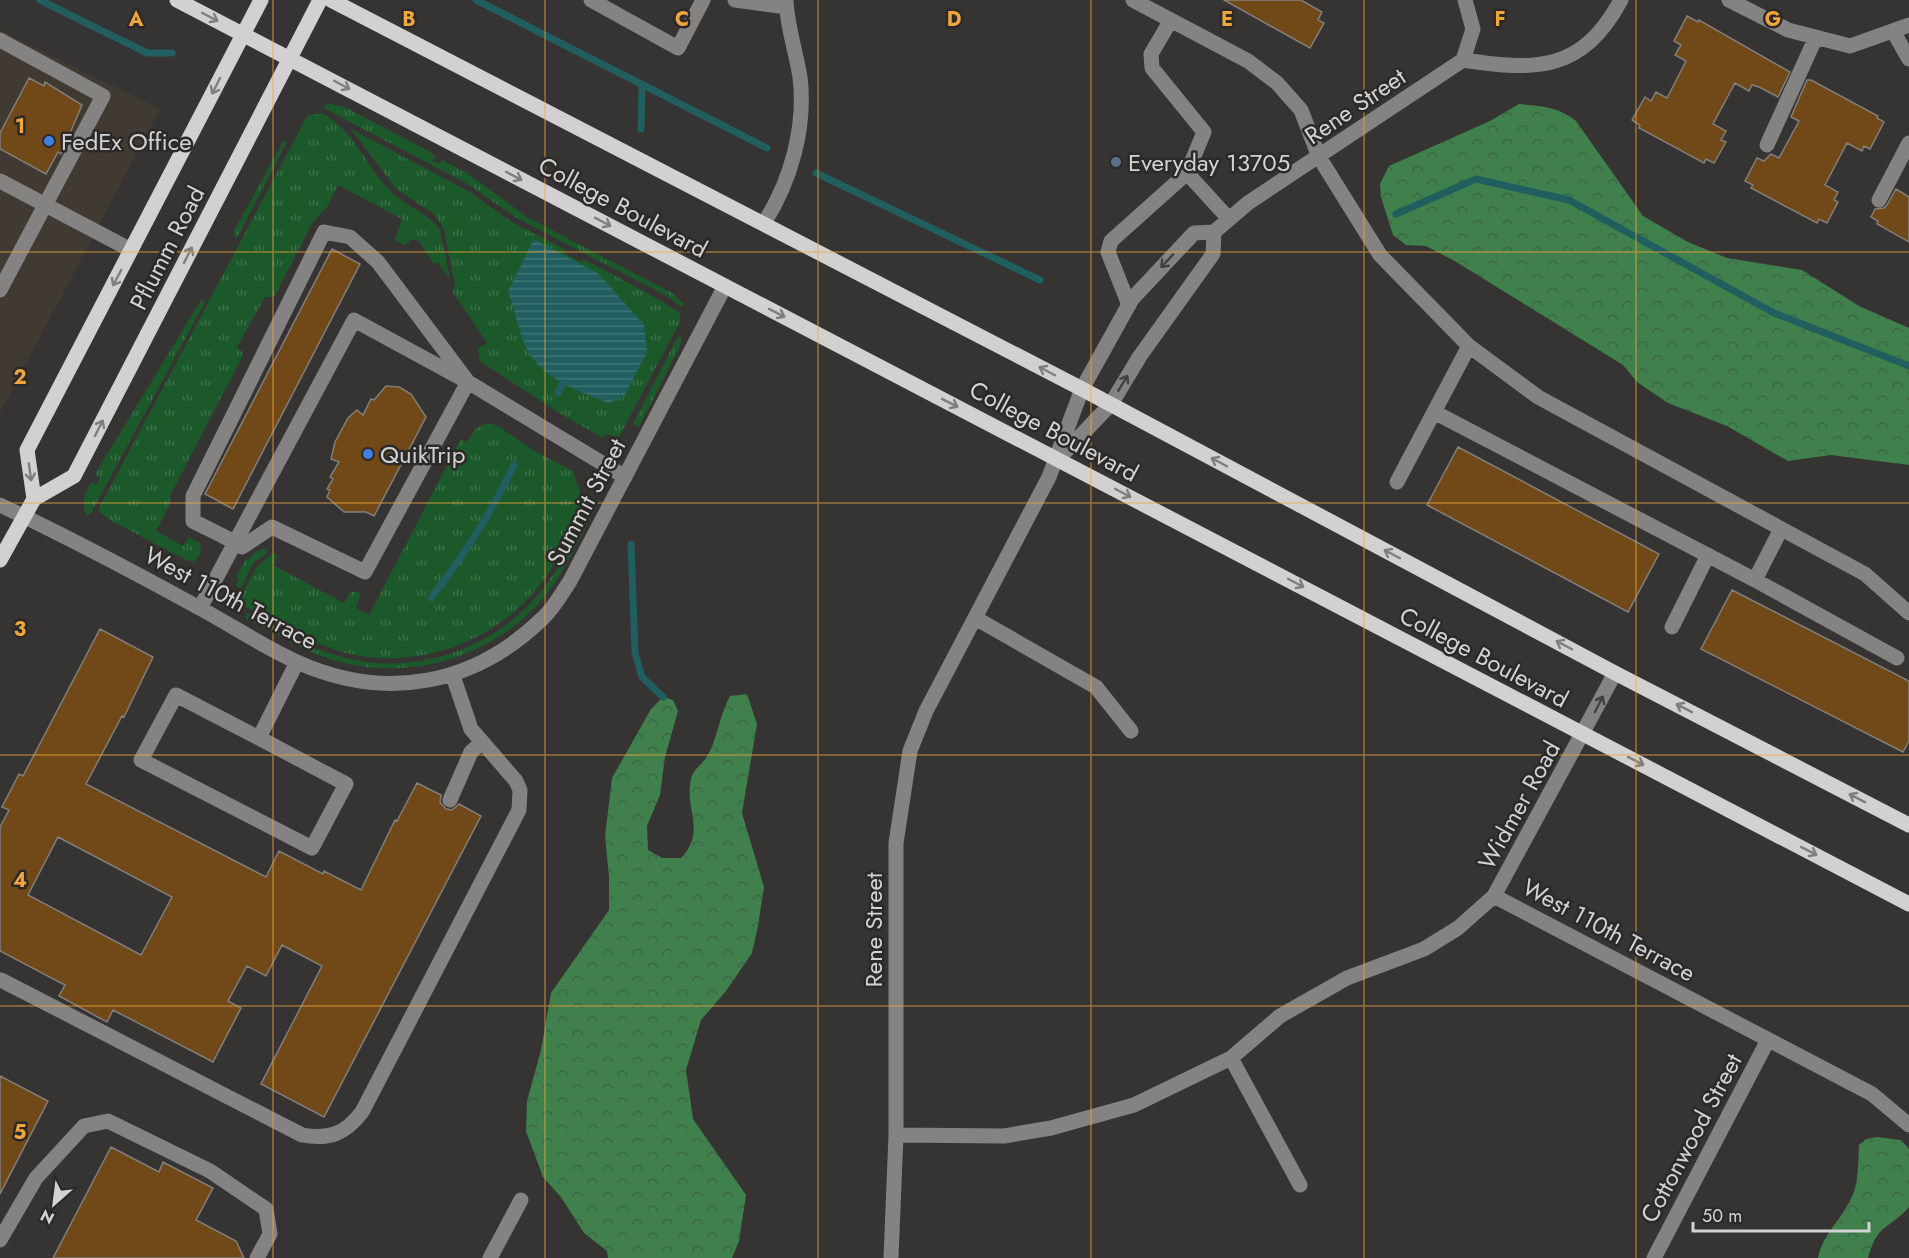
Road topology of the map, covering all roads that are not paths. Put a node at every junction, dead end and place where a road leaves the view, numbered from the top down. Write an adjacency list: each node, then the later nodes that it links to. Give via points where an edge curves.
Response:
1 (177, 0): 16 (main road, College Boulevard, one-way to 16)
2 (261, 0): 16 (main road, Pflumm Road)
3 (320, 0): 19 (main road, Pflumm Road)
4 (331, 0): 30 (main road, College Boulevard)
5 (591, 0): 6 (street, via 678,48)
6 (703, 0)
7 (735, 0): 12 (street)
8 (1133, 0): 13 (street)
9 (1465, 0): 21 (street, via 1473,29)
10 (1621, 0): 21 (street, via 1608,24 1588,45 1569,56 1540,66)
11 (1729, 0): 17 (street, via 1788,30)
12 (786, 4): 30 (street, via 800,79 800,109 794,158)
13 (1170, 20): 24 (street, via 1248,61 1277,83 1301,110); 25 (street, via 1151,54 1152,68 1204,132)
14 (1909, 26): 15 (street)
15 (1893, 31): 17 (street, via 1850,46); 20 (street)
16 (243, 34): 19 (main road, College Boulevard); 32 (main road, Pflumm Road, one-way to 32)
17 (1816, 37): 23 (street)
18 (0, 40): 28 (street, via 103,96)
19 (290, 58): 33 (main road, College Boulevard, one-way to 33); 44 (main road, Pflumm Road, one-way to 19, via 74,476)
20 (1909, 59)
21 (1463, 60): 24 (street, Rene Street)
22 (1909, 143): 27 (street)
23 (1767, 145)
24 (1319, 157): 29 (street, Rene Street); 36 (street, via 1380,255)
25 (1186, 172): 29 (street); 35 (street, via 1111,241 1108,252)
26 (0, 182): 28 (street)
27 (1879, 200)
28 (45, 205): 32 (street); 34 (street)
29 (1229, 219): 31 (street, Rene Street)
30 (764, 223): 38 (main road, College Boulevard, one-way to 30)
31 (1214, 232): 35 (street, Rene Street, one-way to 35, via 1194,233); 39 (street, Rene Street, one-way to 31, via 1140,356 1214,254)
32 (131, 250): 44 (main road, Pflumm Road, one-way to 44, via 27,450)
33 (725, 286): 41 (main road, College Boulevard, one-way to 41); 42 (street, Summit Street)
34 (0, 290)
35 (1129, 305): 38 (street, Rene Street)
36 (1469, 346): 40 (street); 47 (street, via 1538,397)
37 (468, 382): 42 (street); 48 (street, via 365,572 272,527 242,547); 48 (street, via 354,320); 48 (street, via 378,262 350,237 324,232 193,496 194,521)
38 (1082, 389): 39 (main road, College Boulevard); 41 (street, Rene Street)
39 (1111, 404): 41 (street, Rene Street); 58 (main road, College Boulevard, one-way to 39)
40 (1434, 412): 43 (street); 49 (street)
41 (1058, 459): 54 (street, Rene Street); 62 (main road, College Boulevard, one-way to 62)
42 (625, 477): 59 (street, Summit Street, via 570,581 545,616 513,645)
43 (1396, 482)
44 (34, 499): 46 (main road, Pflumm Road)
45 (0, 505): 46 (street, West 110th Terrace)
46 (24, 516): 50 (main road, Pflumm Road); 52 (street, West 110th Terrace)
47 (1781, 529): 51 (street); 53 (street, via 1865,574)
48 (236, 543): 52 (street)
49 (1708, 555): 51 (street); 55 (street)
50 (0, 560)
51 (1755, 580): 56 (street)
52 (200, 608): 57 (street, West 110th Terrace)
53 (1909, 613)
54 (976, 619): 61 (street, via 1096,687); 73 (street, Rene Street, via 909,751 902,794 896,843)
55 (1672, 627)
56 (1897, 658)
57 (297, 662): 60 (street, West 110th Terrace, via 344,678 388,683); 63 (street)
58 (1615, 673): 62 (street, Widmer Road, one-way to 58); 66 (main road, College Boulevard, one-way to 58)
59 (453, 676): 60 (street, Summit Street); 64 (street, via 471,729)
60 (428, 681)
61 (1131, 731)
62 (1584, 734): 67 (street, Widmer Road); 68 (main road, College Boulevard, one-way to 68)
63 (259, 738): 63 (street, via 176,695 141,760 312,848 346,783)
64 (482, 742): 65 (street, via 471,752); 69 (street, via 516,781 520,790 519,810 362,1112 354,1123 333,1137 302,1136)
65 (450, 800)
66 (1909, 825)
67 (1494, 896): 70 (street, West 110th Terrace); 71 (street, West 110th Terrace, via 1424,949 1347,978 1280,1016)
68 (1909, 903)
69 (1, 980)
70 (1768, 1040): 72 (street, West 110th Terrace, via 1872,1094); 80 (street, Cottonwood Street)
71 (1231, 1058): 73 (street, West 110th Terrace, via 1134,1105 1052,1128 1004,1136); 74 (street)
72 (1909, 1125)
73 (896, 1135): 79 (street, Rene Street)
74 (1300, 1185)
75 (521, 1200): 78 (street)
76 (1, 1237): 77 (street, via 36,1178 84,1125 108,1121 210,1171 266,1209 270,1234)
77 (257, 1258)
78 (490, 1258)
79 (891, 1258)
80 (1654, 1258)

